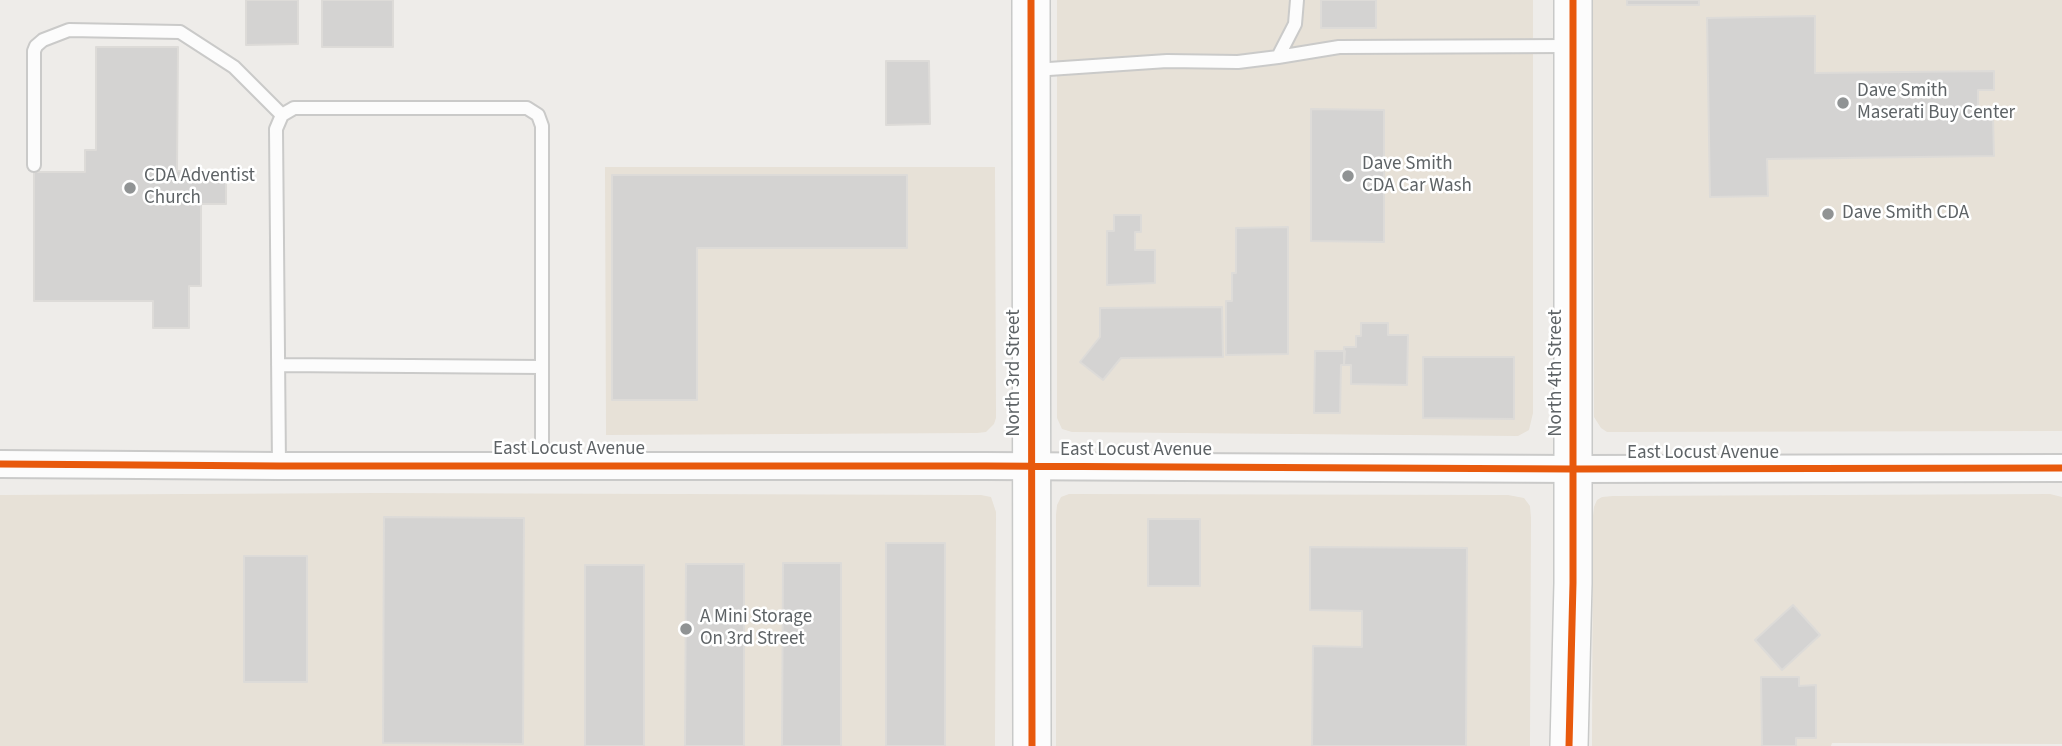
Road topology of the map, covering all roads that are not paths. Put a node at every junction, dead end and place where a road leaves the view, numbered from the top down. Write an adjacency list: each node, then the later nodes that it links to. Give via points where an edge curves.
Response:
1 (1031, 0): 6 (main road, North 3rd Street)
2 (1297, 0): 5 (lane, via 1295,24)
3 (1573, 0): 4 (main road, North 4th Street)
4 (1573, 46): 5 (lane, via 1339,47); 16 (main road, North 4th Street)
5 (1278, 57): 6 (lane)
6 (1030, 70): 14 (main road, North 3rd Street)
7 (282, 115): 8 (lane, via 234,67 180,32 69,30 43,40 34,51); 9 (lane, via 276,128); 10 (lane, via 294,108 527,108 538,115 542,126)
8 (34, 164)
9 (278, 365): 10 (lane); 12 (lane)
10 (542, 367): 13 (lane)
11 (0, 464): 12 (street, East Locust Avenue)
12 (279, 466): 13 (street, East Locust Avenue)
13 (542, 466): 14 (street, East Locust Avenue)
14 (1031, 467): 16 (street, East Locust Avenue); 17 (main road, North 3rd Street)
15 (2062, 468): 16 (street, East Locust Avenue)
16 (1573, 470): 18 (main road, North 4th Street)
17 (1032, 746)
18 (1569, 746)

